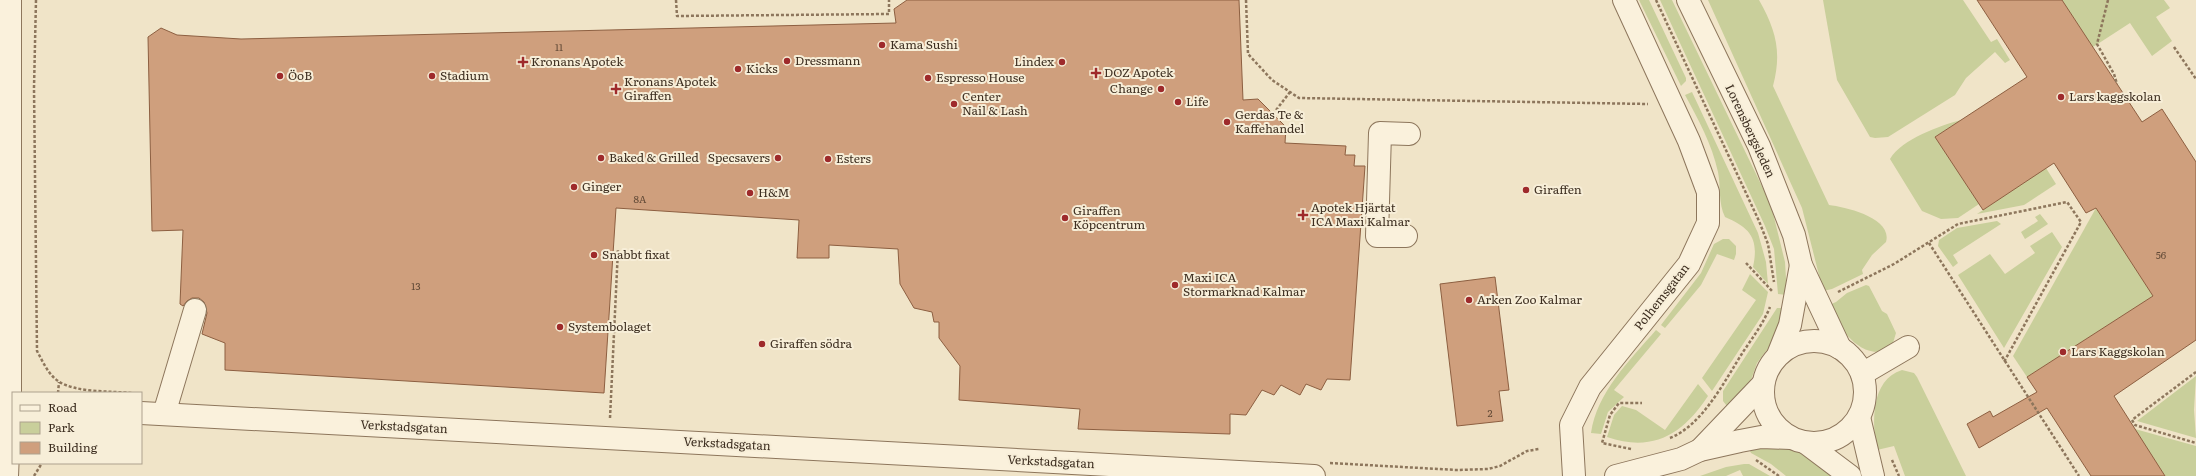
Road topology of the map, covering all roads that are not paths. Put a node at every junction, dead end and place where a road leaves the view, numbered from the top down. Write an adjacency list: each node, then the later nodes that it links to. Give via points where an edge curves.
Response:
1 (10, 0): 13 (street)
2 (1624, 0): 21 (street, Polhemsgatan, via 1689,141 1708,192 1708,222 1689,264 1590,387 1572,425)
3 (1688, 0): 6 (street, Lorensbergsleden, via 1759,146 1794,234)
4 (1409, 134): 5 (street, via 1380,133 1378,236)
5 (1406, 236)
6 (1800, 265): 8 (street, Lorensbergsleden); 10 (street, Lorensbergsleden, via 1790,325)
7 (195, 310): 15 (street)
8 (1840, 348): 10 (street, Lorensbergsleden, via 1811,340 1791,346); 11 (street, Lorensbergsleden, via 1853,359)
9 (1908, 348): 11 (street)
10 (1778, 356): 12 (street, Lorensbergsleden, via 1768,368)
11 (1862, 374): 16 (street, Lorensbergsleden, via 1866,388)
12 (1764, 384): 17 (street, Lorensbergsleden, via 1763,400 1768,415 1778,428); 18 (street)
13 (8, 406): 19 (street)
14 (142, 413): 15 (street, Verkstadsgatan)
15 (164, 414): 20 (street, Verkstadsgatan)
16 (1859, 417): 17 (street, Lorensbergsleden, via 1844,435 1822,443); 24 (street)
17 (1798, 440): 18 (street, via 1761,437); 23 (street, Lorensbergsleden)
18 (1700, 450): 22 (street, via 1681,459)
19 (7, 476)
20 (1314, 476)
21 (1574, 476)
22 (1616, 476)
23 (1850, 476)
24 (1874, 476)

